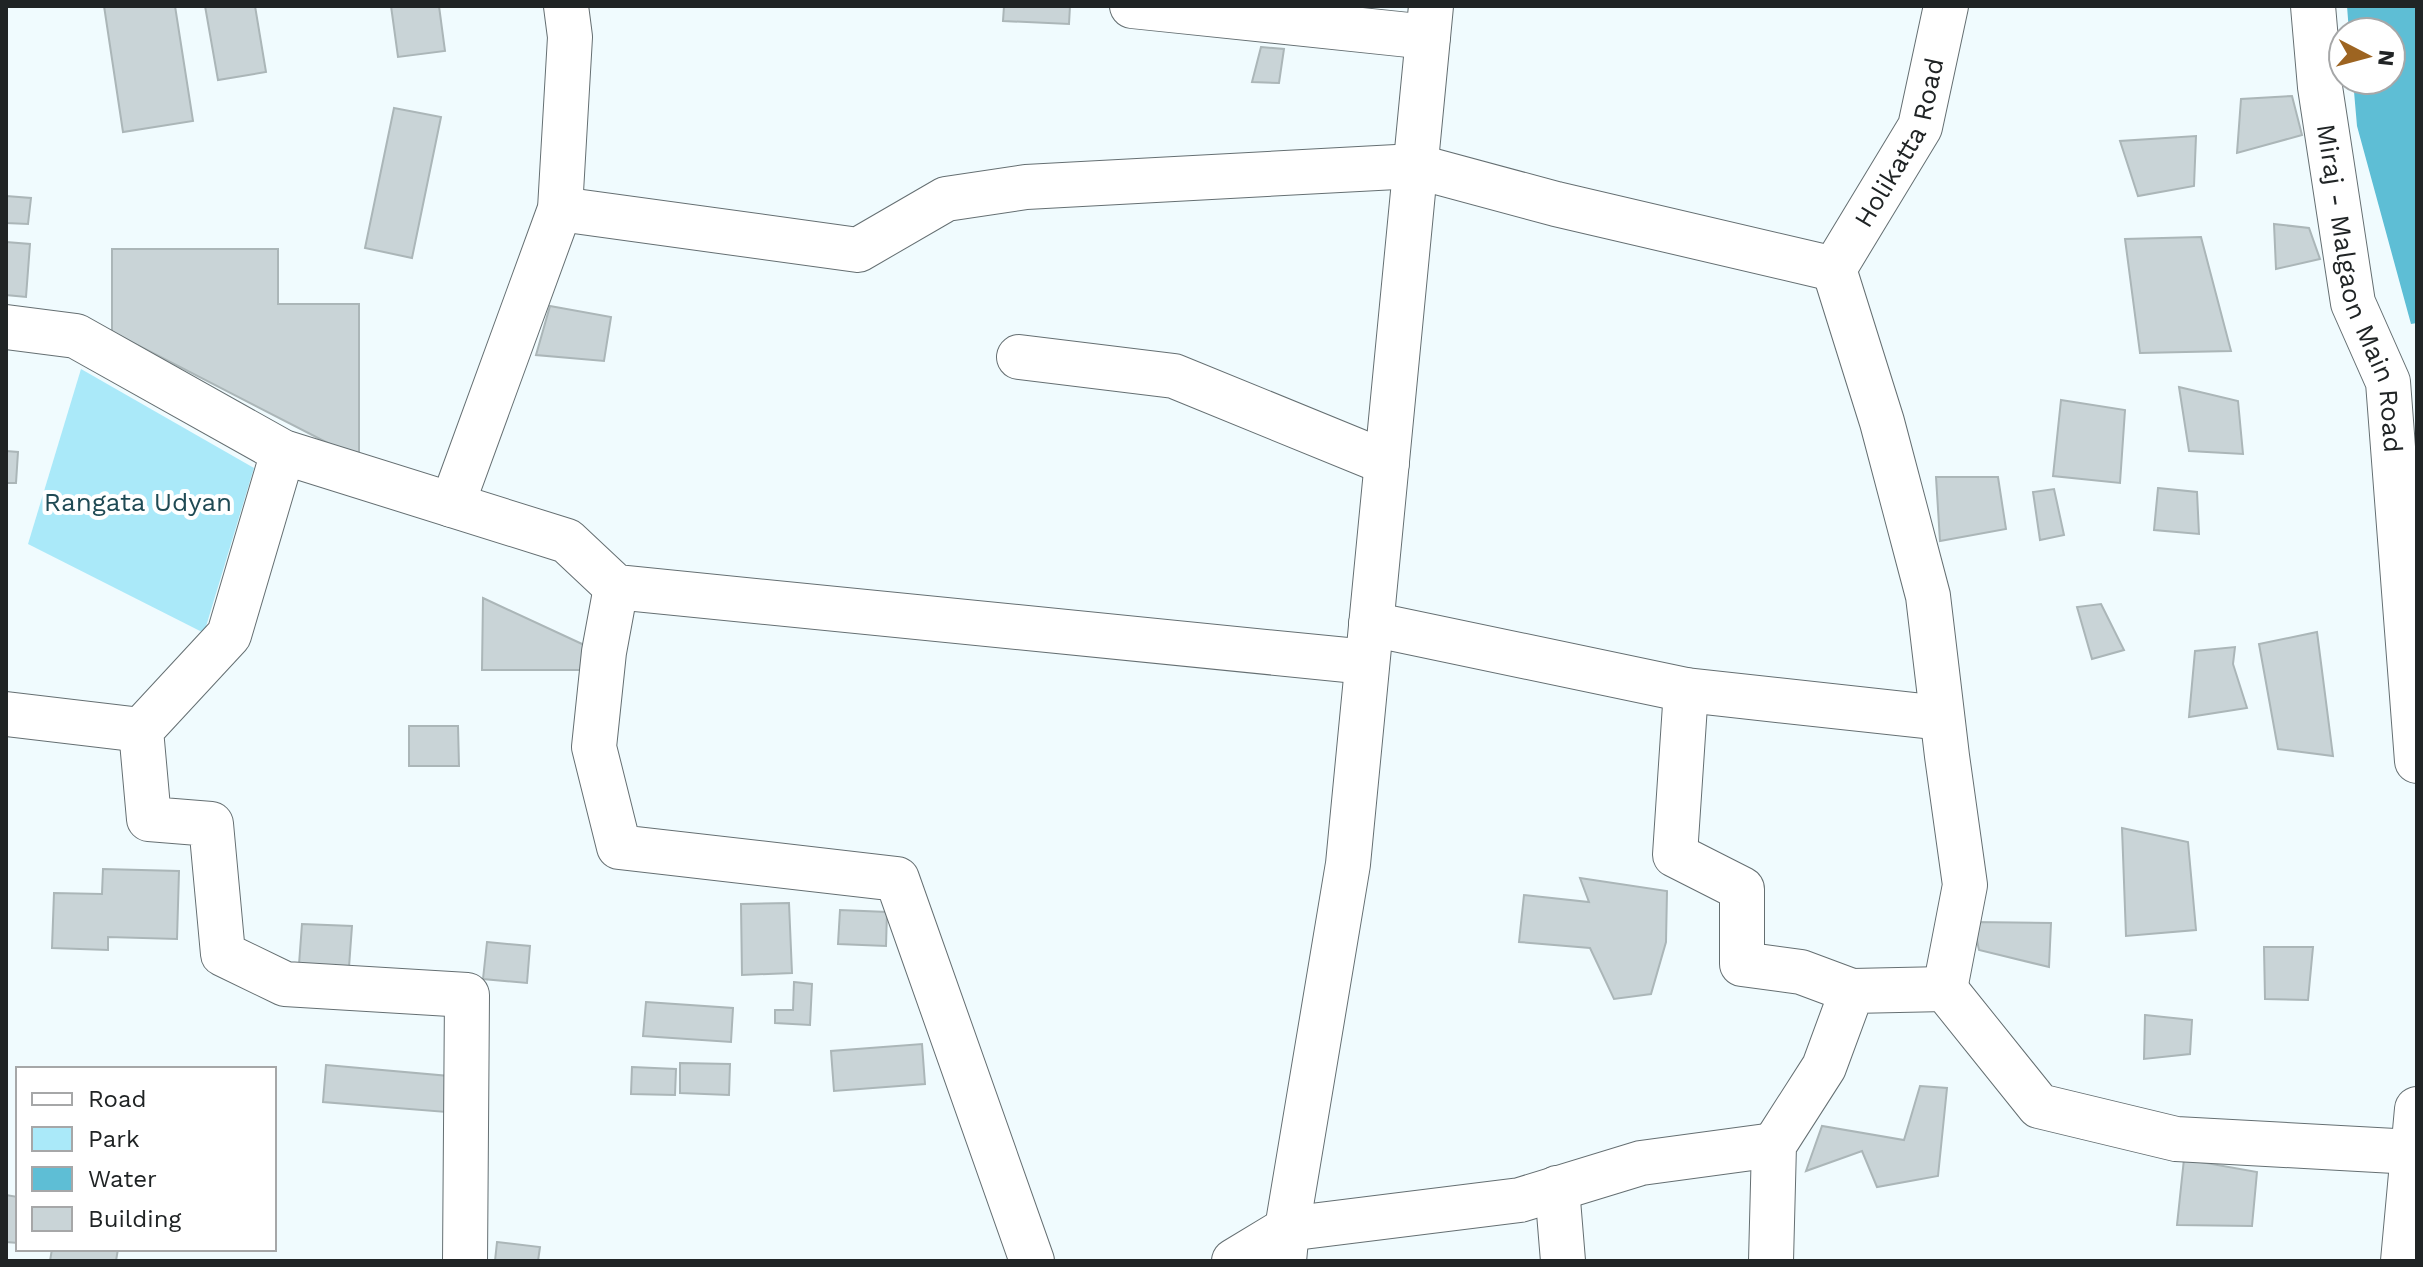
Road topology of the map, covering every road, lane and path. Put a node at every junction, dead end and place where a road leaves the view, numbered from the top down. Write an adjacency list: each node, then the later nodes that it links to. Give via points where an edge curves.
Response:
1 (566, 6): 7 (street, via 570,37)
2 (1132, 6): 5 (street)
3 (1946, 6): 8 (street, Holikatta Road, via 1920,127)
4 (2313, 6): 11 (street, Miraj - Malgaon Main Road, via 2353,303)
5 (1430, 22): 6 (street)
6 (1415, 166): 7 (street, via 1026,187 946,199 858,250); 8 (street); 13 (street)
7 (560, 209): 14 (street)
8 (1834, 269): 19 (street, via 1928,596)
9 (6, 327): 12 (street, via 76,336)
10 (1019, 357): 13 (street, via 1174,376)
11 (2402, 380): 21 (street, Miraj - Malgaon Main Road)
12 (283, 452): 14 (street); 20 (street, via 229,635)
13 (1387, 463): 16 (street)
14 (452, 505): 15 (street, via 567,541)
15 (616, 587): 16 (street); 30 (street, via 594,747 619,847 897,879)
16 (1369, 643): 17 (street); 28 (street, via 1348,864)
17 (1686, 690): 19 (street); 23 (street, via 1675,855 1742,889 1742,964 1801,972)
18 (6, 714): 20 (street)
19 (1942, 718): 22 (street, via 1965,885)
20 (141, 730): 29 (street, via 149,819 211,824 223,954 285,984 467,995)
21 (2417, 761)
22 (1945, 989): 23 (street); 26 (street, via 2039,1106 2176,1139)
23 (1852, 991): 25 (street, via 1824,1067)
24 (2417, 1109): 26 (street)
25 (1774, 1145): 27 (street, via 1641,1163); 33 (street)
26 (2413, 1152): 34 (street)
27 (1557, 1188): 28 (street, via 1520,1200); 32 (street)
28 (1285, 1245): 31 (street)
29 (465, 1261)
30 (1032, 1261)
31 (1234, 1261)
32 (1563, 1261)
33 (1771, 1261)
34 (2403, 1261)

